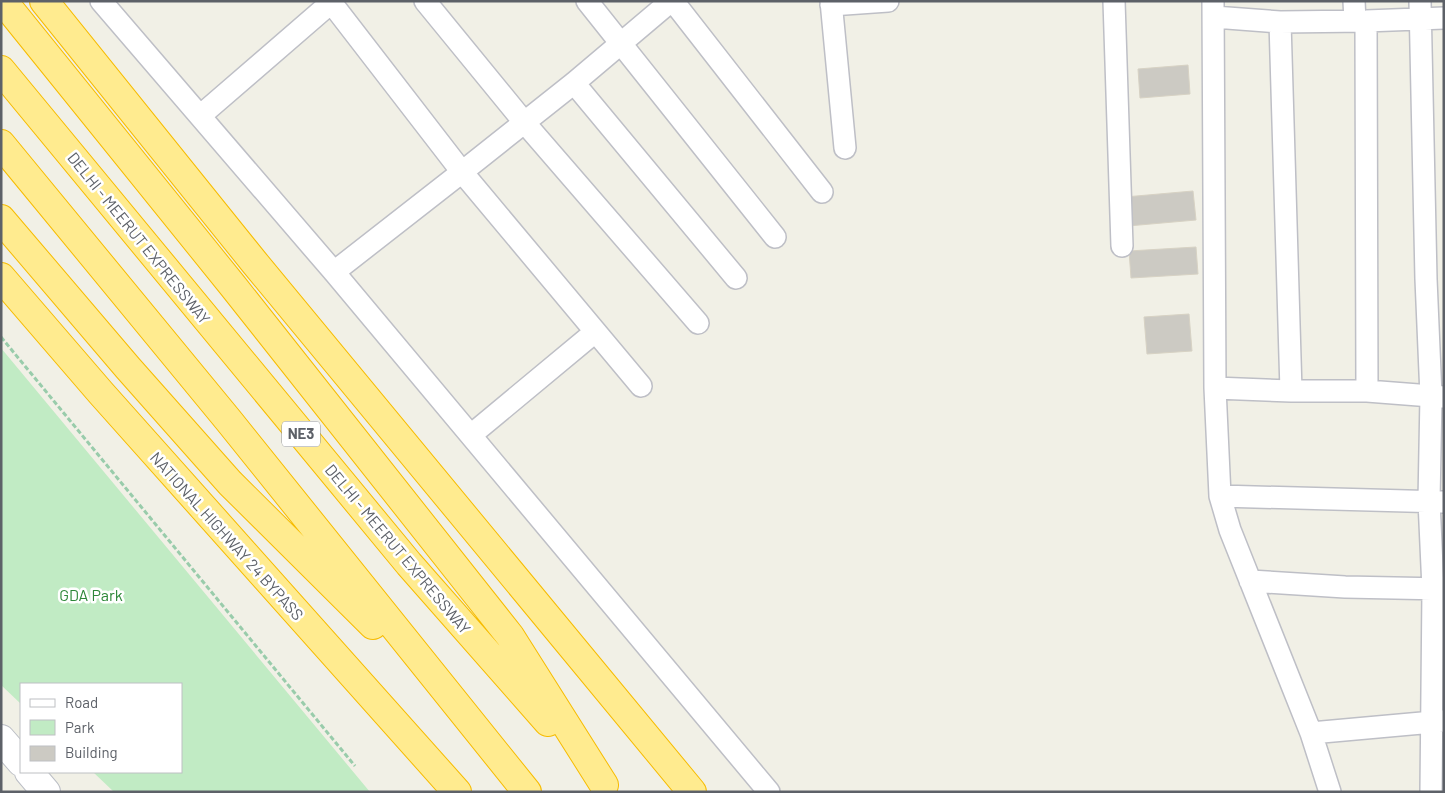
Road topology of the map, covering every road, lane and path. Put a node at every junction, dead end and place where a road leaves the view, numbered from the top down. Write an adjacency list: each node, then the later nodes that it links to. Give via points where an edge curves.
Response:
1 (3, 1): 18 (highway)
2 (44, 1): 16 (highway)
3 (101, 1): 21 (street)
4 (425, 1): 22 (street)
5 (587, 1): 17 (street)
6 (672, 1): 17 (street); 26 (street)
7 (888, 1): 10 (street)
8 (1114, 1): 29 (street)
9 (331, 2): 21 (street); 25 (street)
10 (831, 3): 24 (street)
11 (1213, 9): 15 (street); 37 (street)
12 (1420, 10): 13 (street); 14 (street); 40 (street, via 1426,279)
13 (1358, 15): 15 (street); 39 (street)
14 (1444, 18)
15 (1280, 22): 38 (street)
16 (77, 43): 18 (highway); 57 (highway)
17 (621, 43): 20 (street); 28 (street)
18 (53, 64): 54 (highway, via 510,636)
19 (1, 70): 54 (highway, DELHI - MEERUT EXPRESSWAY / NE3, via 409,564)
20 (574, 83): 22 (street); 32 (street)
21 (200, 116): 30 (street)
22 (524, 122): 25 (street); 33 (street)
23 (1, 144): 46 (highway, via 229,421)
24 (844, 148)
25 (462, 172): 30 (street); 34 (street)
26 (822, 192)
27 (1, 219): 46 (highway, via 230,483)
28 (775, 237)
29 (1122, 246)
30 (334, 272): 41 (street)
31 (1, 277): 53 (highway, NATIONAL HIGHWAY 24 BYPASS)
32 (736, 278)
33 (698, 323)
34 (595, 332): 36 (street); 41 (street)
35 (1, 337): 51 (path)
36 (641, 386)
37 (1216, 388): 38 (street); 42 (street)
38 (1291, 391): 39 (street)
39 (1367, 391): 40 (street)
40 (1437, 396): 43 (street)
41 (471, 436): 58 (street)
42 (1220, 496): 43 (street); 44 (street)
43 (1437, 501): 45 (street)
44 (1250, 582): 45 (street); 48 (street)
45 (1438, 589): 47 (street)
46 (468, 720): 56 (highway)
47 (1438, 722): 48 (street); 60 (street)
48 (1311, 733): 59 (street)
49 (1, 739): 50 (street)
50 (20, 761)
51 (355, 766)
52 (30, 773): 55 (street)
53 (450, 787)
54 (606, 788)
55 (46, 792)
56 (527, 792)
57 (692, 792)
58 (769, 792)
59 (1330, 792)
60 (1431, 792)

